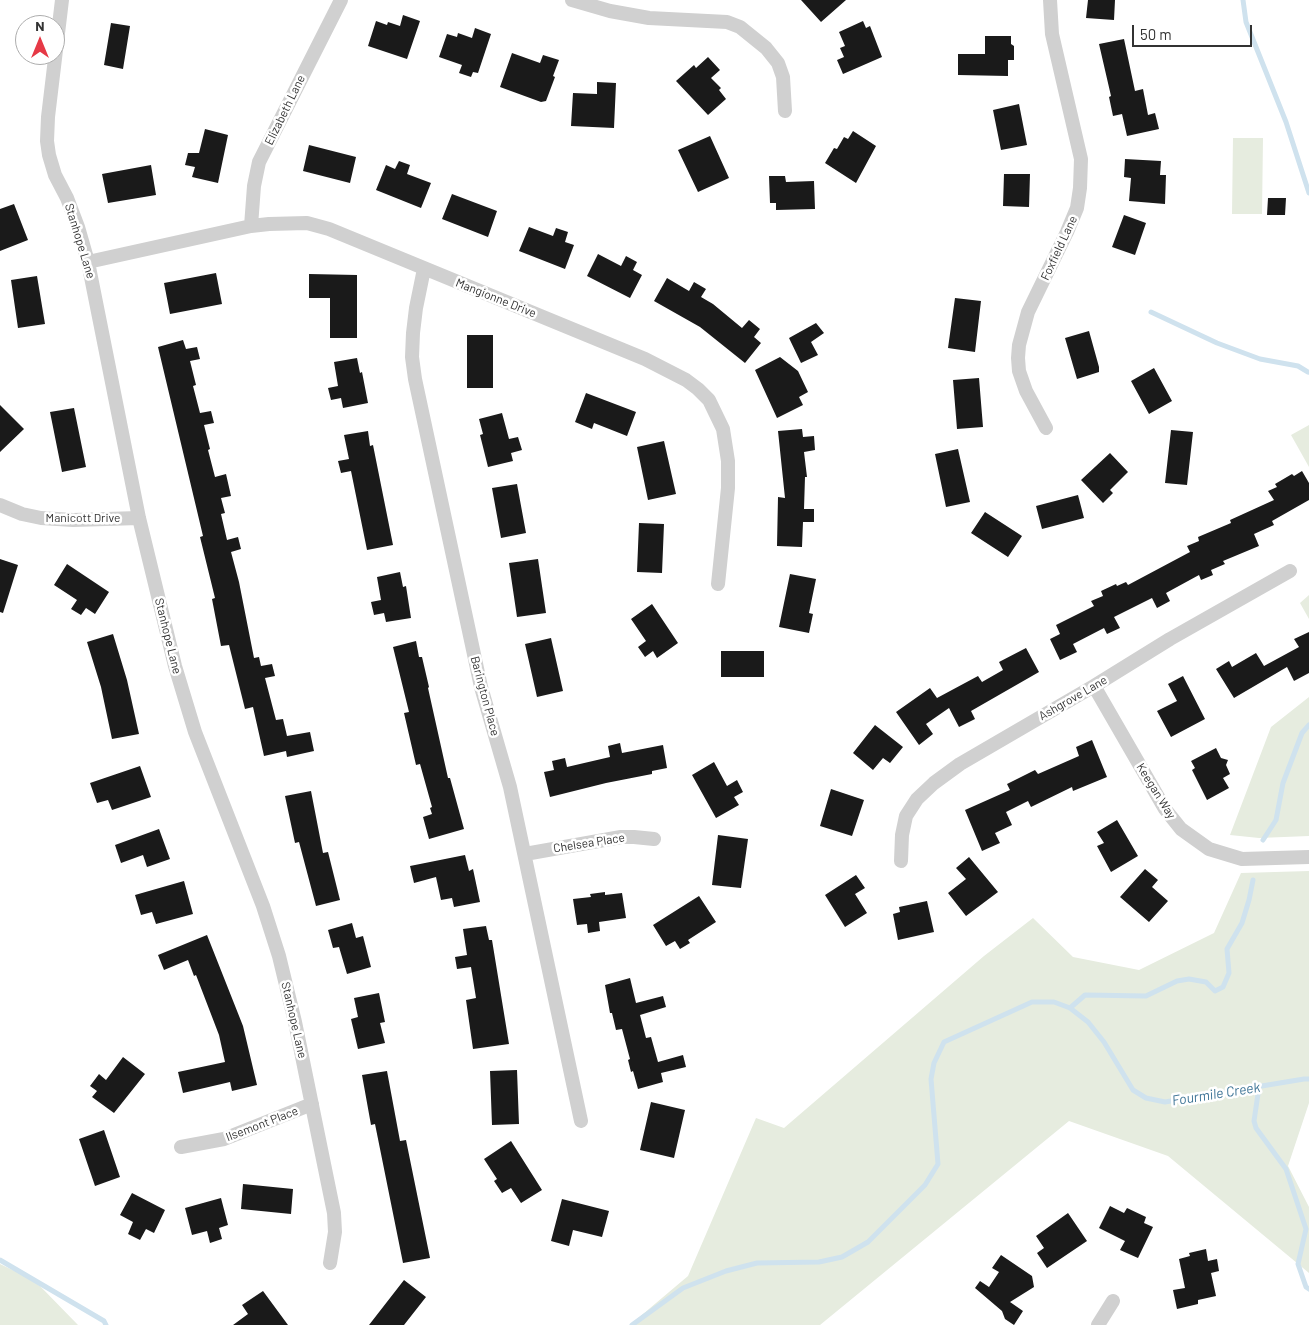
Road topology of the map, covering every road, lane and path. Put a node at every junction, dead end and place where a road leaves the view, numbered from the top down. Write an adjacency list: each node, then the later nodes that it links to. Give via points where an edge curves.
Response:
1 (62, 0): 7 (street, Stanhope Lane, via 47,141 51,165 75,220)
2 (341, 0): 6 (street, Elizabeth Lane, via 259,162)
3 (572, 0): 5 (street, via 649,18 727,22 740,27 766,48 778,63 783,77)
4 (1050, 0): 9 (street, Foxfield Lane, via 1052,34 1081,159 1077,208 1028,312 1019,345 1019,371)
5 (785, 111)
6 (251, 226): 7 (street, Mangionne Drive); 8 (street, Mangionne Drive, via 307,223)
7 (88, 262): 11 (street, Stanhope Lane)
8 (424, 269): 13 (street, Mangionne Drive, via 646,359 686,380 709,400 723,429 728,461); 16 (street, Barington Place, via 413,333 415,379 481,687 510,787)
9 (1046, 428)
10 (0, 505): 11 (street, Manicott Drive, via 41,518)
11 (139, 518): 19 (street, Stanhope Lane, via 175,666 195,732 263,906 279,956)
12 (1290, 571): 14 (street, Ashgrove Lane)
13 (718, 584)
14 (1094, 686): 17 (street, Keegan Way, via 1165,809 1181,829 1209,849 1242,859); 18 (street, Ashgrove Lane, via 960,764 922,794 906,816)
15 (654, 839): 16 (street, Chelsea Place, via 621,837)
16 (524, 854): 20 (street, Barington Place)
17 (1309, 858)
18 (901, 861)
19 (312, 1104): 21 (street, Ilsemont Place, via 224,1139); 22 (street, Stanhope Lane, via 334,1213 335,1232)
20 (581, 1120)
21 (181, 1147)
22 (330, 1263)
23 (1114, 1301): 24 (street)
24 (1098, 1325)

